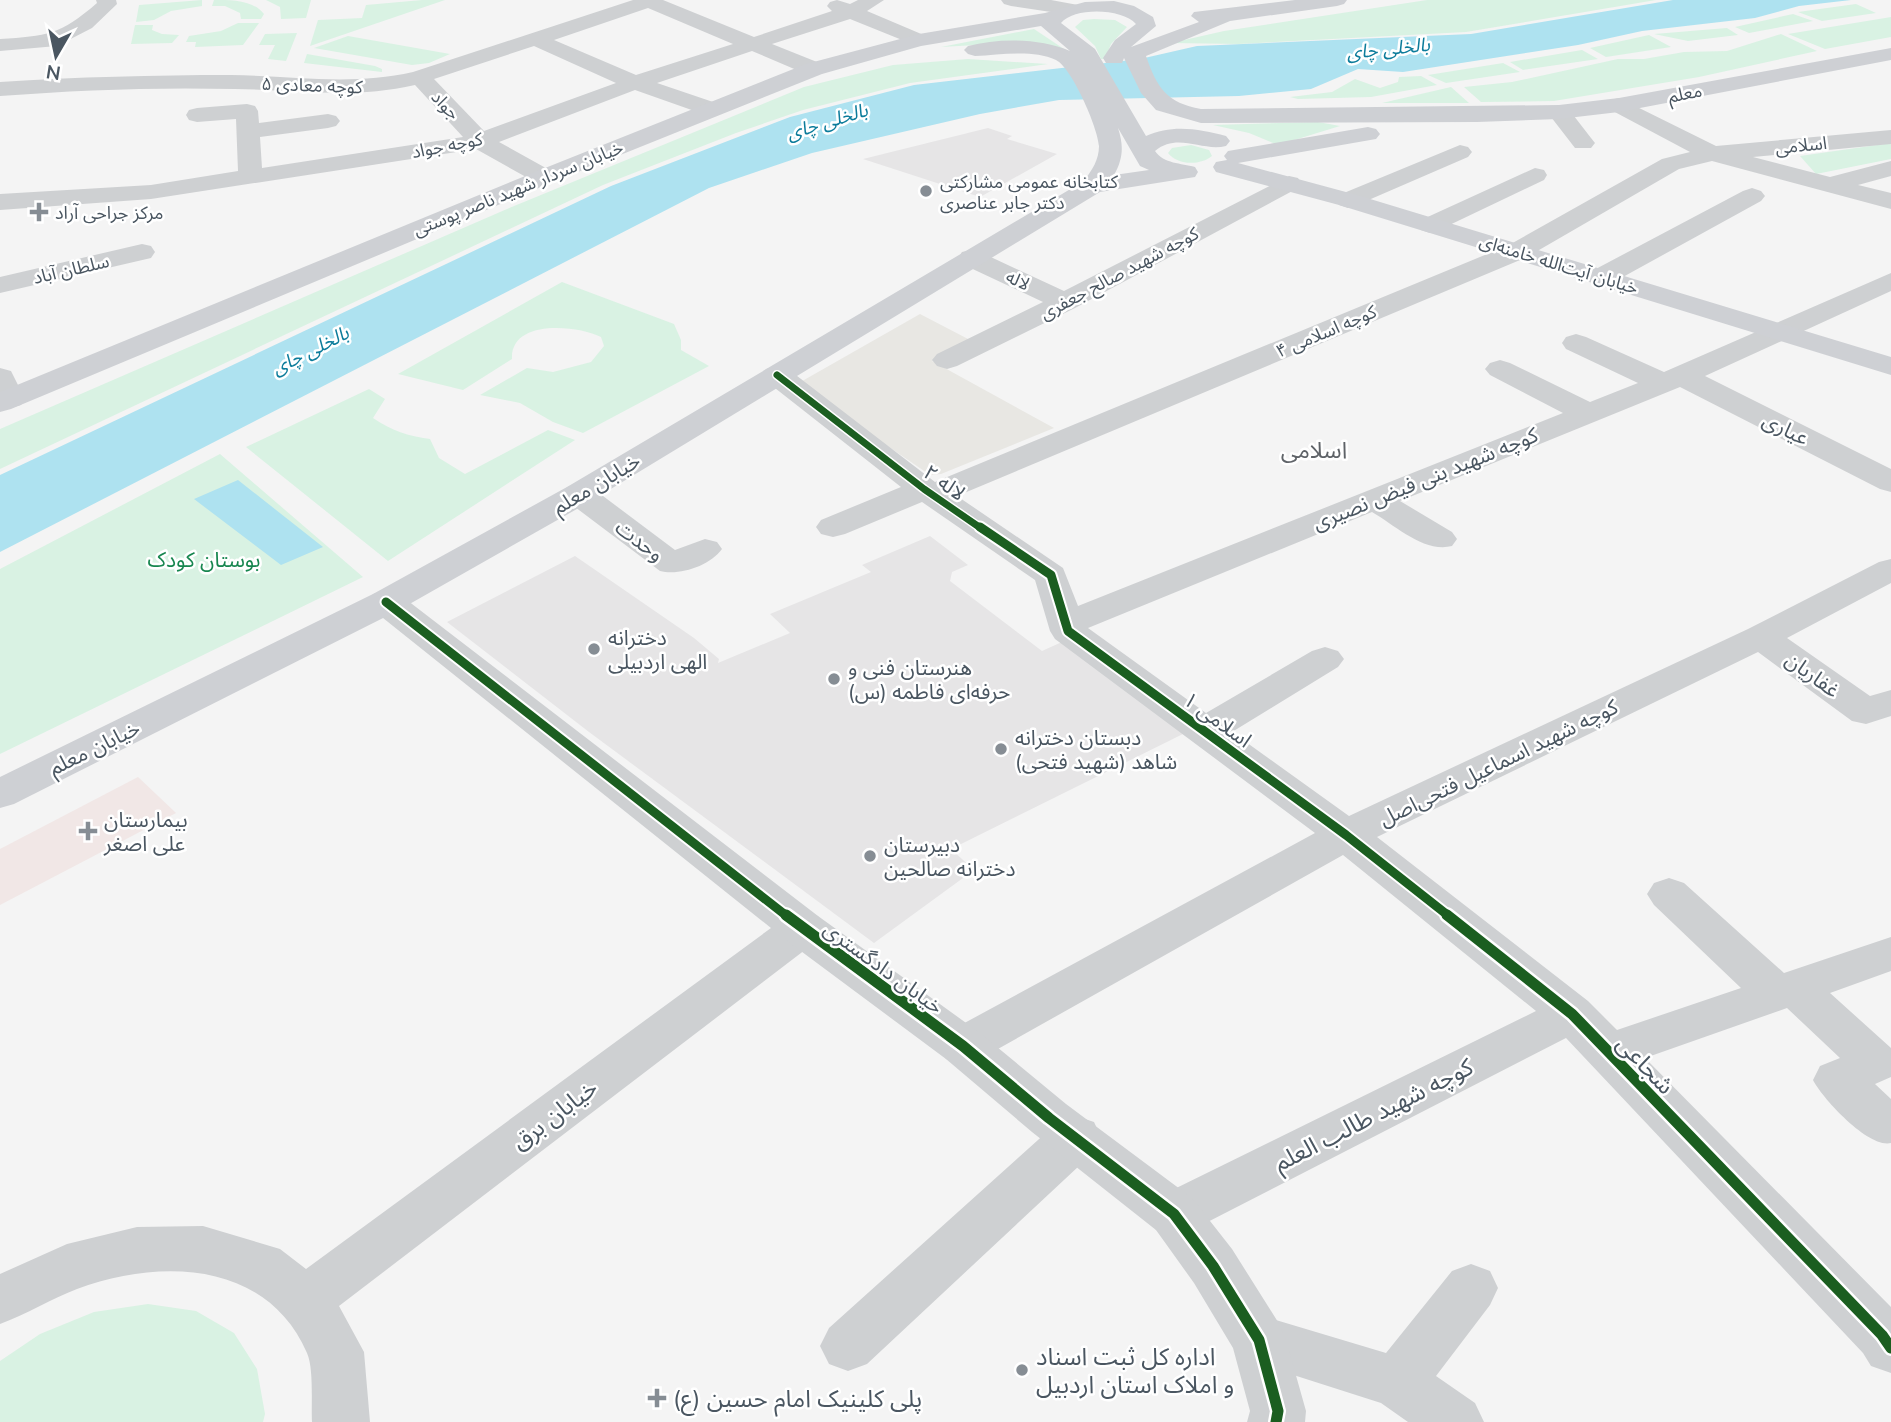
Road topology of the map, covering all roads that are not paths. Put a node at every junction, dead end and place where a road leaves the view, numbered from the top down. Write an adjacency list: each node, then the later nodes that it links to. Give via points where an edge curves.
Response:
1 (106, 0): 16 (street, via 85,24 50,41)
2 (650, 0): 13 (street, کوچه معادی ۵); 15 (street)
3 (822, 0): 9 (street)
4 (874, 0): 9 (street, کوچه جواد)
5 (1011, 0): 10 (street)
6 (1122, 0): 10 (main road)
7 (1194, 0): 12 (main road)
8 (1337, 0): 12 (main road)
9 (850, 12): 14 (street); 15 (street, کوچه جواد)
10 (1070, 12): 11 (main road); 14 (main road, خیابان سردار شهید ناصر پوستی); 20 (main road, via 1051,25 1087,54)
11 (1147, 13): 12 (main road); 19 (main road, via 1146,26 1122,44)
12 (1225, 16): 19 (main road)
13 (537, 40): 22 (street, کوچه معادی ۵); 23 (street)
14 (919, 40): 18 (main road, خیابان سردار شهید ناصر پوستی)
15 (756, 43): 21 (street); 23 (street, کوچه جواد)
16 (0, 45)
17 (1891, 54): 25 (main road, معلم)
18 (869, 55): 20 (main road, via 1029,49); 21 (main road, خیابان سردار شهید ناصر پوستی)
19 (1124, 60): 26 (main road)
20 (1083, 62): 26 (main road)
21 (814, 69): 27 (main road, خیابان سردار شهید ناصر پوستی)
22 (420, 77): 24 (street, کوچه معادی ۵, via 348,88 234,82 82,83); 35 (street, جواد)
23 (635, 83): 27 (street); 35 (street, کوچه جواد)
24 (0, 89)
25 (1619, 105): 28 (main road, معلم); 39 (street)
26 (1128, 107): 30 (main road, via 1201,116); 33 (main road); 37 (main road); 48 (main road, via 1110,134 1111,157 1105,174)
27 (711, 109): 45 (main road, خیابان سردار شهید ناصر پوستی)
28 (1559, 112): 30 (main road, معلم); 36 (street)
29 (197, 115): 32 (street, via 247,111)
30 (1477, 115): 40 (main road, خیابان معلم)
31 (328, 121): 32 (street)
32 (249, 131): 44 (street)
33 (1186, 135): 37 (main road, via 1158,139); 40 (main road, via 1216,140 1234,150)
34 (1891, 136): 39 (street, اسلامی)
35 (480, 141): 44 (street, کوچه جواد); 45 (street, جواد)
36 (1583, 143)
37 (1144, 149): 42 (main road, via 1149,161)
38 (1460, 152): 50 (street)
39 (1712, 154): 47 (street); 54 (street, کوچه اسلامی ۴, via 1671,164)
40 (1231, 162): 42 (main road, خیابان معلم); 46 (main road, خیابان آیت‌الله خامنه‌ای)
41 (1891, 168): 47 (street)
42 (1184, 172): 48 (main road, خیابان معلم)
43 (1535, 175): 53 (street)
44 (250, 177): 52 (street, کوچه جواد, via 151,192)
45 (544, 177): 68 (main road, خیابان سردار شهید ناصر پوستی)
46 (1289, 183): 50 (main road, خیابان آیت‌الله خامنه‌ای); 60 (street, کوچه شهید صالح جعفری)
47 (1834, 184): 51 (street)
48 (1093, 186): 56 (main road, خیابان معلم)
49 (1752, 196): 57 (street)
50 (1348, 200): 53 (main road, خیابان آیت‌الله خامنه‌ای)
51 (1891, 201)
52 (0, 202)
53 (1430, 225): 54 (main road, خیابان آیت‌الله خامنه‌ای)
54 (1518, 251): 57 (main road, خیابان آیت‌الله خامنه‌ای); 71 (street, کوچه اسلامی ۴)
55 (142, 252): 59 (street, سلطان آباد)
56 (971, 258): 60 (street, لاله); 66 (main road, خیابان معلم)
57 (1602, 277): 61 (main road, خیابان آیت‌الله خامنه‌ای)
58 (1891, 281): 61 (street, کوچه شهید بنی فیض نصیری)
59 (0, 285)
60 (1065, 302): 63 (street, کوچه شهید صالح جعفری)
61 (1783, 332): 64 (main road, خیابان آیت‌الله خامنه‌ای); 67 (street, کوچه شهید بنی فیض نصیری)
62 (1576, 343): 67 (street, عیاری)
63 (947, 360)
64 (1891, 366)
65 (1500, 369): 69 (street)
66 (777, 375): 71 (street, لاله ۲); 72 (main road, خیابان معلم)
67 (1671, 379): 69 (street, کوچه شهید بنی فیض نصیری); 70 (street, عیاری)
68 (3, 393)
69 (1586, 412): 73 (street, کوچه شهید بنی فیض نصیری)
70 (1891, 482)
71 (928, 492): 74 (street, کوچه اسلامی ۴); 79 (street, لاله ۲, via 1051,575)
72 (579, 494): 76 (street, وحدت, via 672,564); 78 (main road, خیابان معلم)
73 (1374, 499): 75 (street); 79 (street, کوچه شهید بنی فیض نصیری)
74 (833, 527)
75 (1440, 539)
76 (705, 550)
77 (1891, 569): 80 (street, کوچه شهید اسماعیل فتحی‌اصل)
78 (386, 602): 84 (main road, خیابان معلم); 87 (street, خیابان دادگستری)
79 (1067, 628): 83 (street, اسلامی ۱)
80 (1761, 636): 82 (street, غفاریان); 85 (street, کوچه شهید اسماعیل فتحی‌اصل)
81 (1325, 659): 83 (street)
82 (1878, 707)
83 (1204, 731): 85 (street, اسلامی ۱)
84 (0, 794)
85 (1346, 835): 90 (street, شجاعی); 91 (street, کوچه شهید اسماعیل فتحی‌اصل)
86 (1669, 894): 89 (street)
87 (802, 928): 91 (street, خیابان دادگستری); 98 (street, خیابان برق)
88 (1891, 954): 89 (street)
89 (1786, 991): 92 (street); 93 (street, via 1876,1063 1837,1080)
90 (1572, 1014): 92 (street, شجاعی); 95 (street, کوچه شهید طالب العلم)
91 (963, 1046): 94 (street, خیابان دادگستری)
92 (1608, 1052): 101 (street, شجاعی)
93 (1886, 1124)
94 (1076, 1137): 95 (street, خیابان دادگستری); 100 (street)
95 (1174, 1214): 99 (street, خیابان دادگستری)
96 (1471, 1288): 102 (street)
97 (0, 1300): 98 (street, via 67,1268 138,1250 204,1249 261,1266)
98 (306, 1300): 103 (street, via 336,1352)
99 (1259, 1340): 102 (street); 104 (street, خیابان دادگستری, via 1278,1412)
100 (848, 1346)
101 (1891, 1349)
102 (1397, 1382): 105 (street)
103 (341, 1422)
104 (1276, 1422)
105 (1455, 1422)

